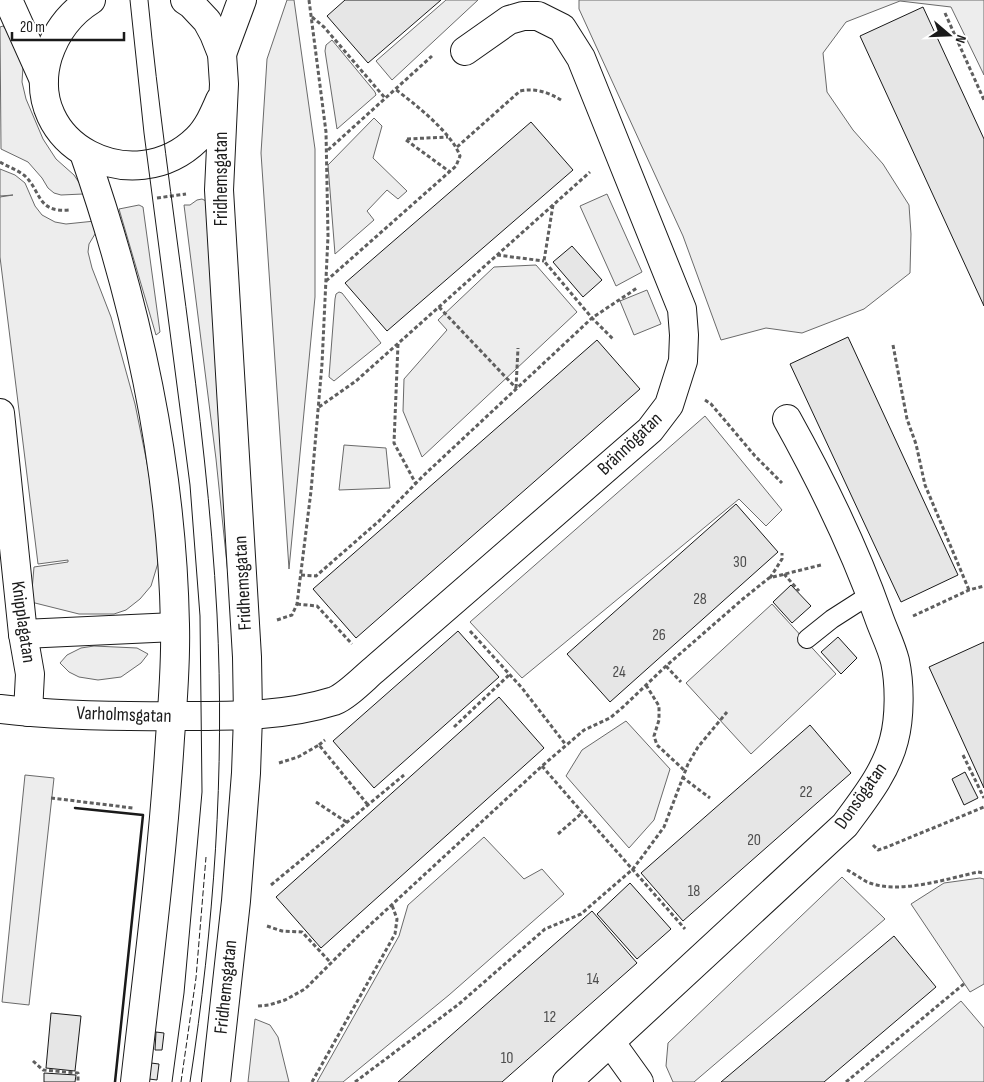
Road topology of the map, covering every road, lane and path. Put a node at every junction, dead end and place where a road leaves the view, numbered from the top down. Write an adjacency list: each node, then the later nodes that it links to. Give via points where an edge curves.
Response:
1 (8, 0): 10 (main road)
2 (92, 0): 10 (main road, Fridhemsgatan, via 71,15 56,35)
3 (185, 0): 9 (main road, Fridhemsgatan, via 207,22)
4 (242, 0): 9 (main road)
5 (310, 1): 7 (path)
6 (945, 13): 14 (path)
7 (311, 16): 13 (path); 19 (path)
8 (465, 51): 12 (path, via 437,51); 18 (main road, Brännögatan, via 509,20 523,16 538,16 562,28 581,58)
9 (222, 54): 11 (main road, Fridhemsgatan)
10 (44, 80): 20 (main road, Fridhemsgatan, via 50,116 71,144)
11 (224, 84): 20 (main road, Fridhemsgatan, via 210,122 198,138 167,159 127,165 114,164); 66 (main road, Fridhemsgatan, via 219,190)
12 (395, 89): 13 (path); 16 (path)
13 (385, 98): 19 (path)
14 (984, 100)
15 (565, 102): 17 (path, via 542,91 520,91)
16 (448, 137): 17 (path); 21 (path, via 406,140)
17 (457, 147): 21 (path, via 460,156)
18 (618, 150): 22 (path); 58 (main road, Brännögatan, via 682,310 683,361 669,405 650,430)
19 (327, 151): 25 (path)
20 (84, 153): 54 (main road, Fridhemsgatan, via 118,260 147,375 171,534)
21 (450, 172): 25 (path)
22 (553, 205): 23 (path); 24 (path)
23 (496, 255): 24 (path); 27 (path)
24 (544, 261): 28 (path)
25 (325, 282): 35 (path)
26 (643, 284): 28 (path)
27 (439, 307): 30 (path); 33 (path)
28 (592, 318): 29 (path); 33 (path)
29 (613, 340)
30 (398, 344): 35 (path); 38 (path, via 394,443)
31 (893, 345): 47 (path, via 907,418 925,485)
32 (518, 348): 33 (path)
33 (516, 388): 38 (path)
34 (711, 404): 39 (path)
35 (319, 408): 44 (path)
36 (0, 413): 40 (main road, Knipplagatan)
37 (787, 419): 49 (main road, Donsögatan, via 814,468)
38 (416, 484): 44 (path, via 316,576)
39 (784, 486)
40 (4, 504): 55 (main road, Knipplagatan)
41 (782, 553): 45 (path, via 782,559)
42 (828, 562): 43 (path)
43 (784, 574): 45 (path); 48 (path)
44 (301, 575): 50 (path)
45 (769, 578): 57 (path)
46 (984, 586): 47 (path)
47 (969, 590): 51 (path)
48 (799, 591)
49 (871, 594): 56 (lane); 92 (main road, Donsögatan, via 895,661 899,706 894,740 885,766 845,825)
50 (297, 604): 52 (path, via 292,615); 58 (path, via 317,606)
51 (910, 617)
52 (268, 622)
53 (466, 625): 59 (path)
54 (175, 627): 55 (main road); 65 (main road, Fridhemsgatan)
55 (23, 634): 63 (main road, Knipplagatan, via 30,674)
56 (807, 639)
57 (666, 666): 60 (path); 61 (path)
58 (376, 668): 66 (main road, Brännögatan, via 336,700 292,711)
59 (510, 674): 67 (path); 68 (path)
60 (681, 682)
61 (646, 685): 68 (path, via 610,718 584,730); 72 (path, via 659,706 654,736 657,745)
62 (0, 709): 63 (main road, Varholmsgatan)
63 (28, 712): 65 (main road, Varholmsgatan)
64 (726, 712): 72 (path)
65 (172, 716): 66 (main road, Varholmsgatan); 99 (main road, Fridhemsgatan, via 165,812)
66 (248, 716): 100 (main road, Fridhemsgatan, via 236,901)
67 (454, 727)
68 (566, 745): 71 (path)
69 (963, 755): 77 (path)
70 (275, 765): 79 (path, via 319,745)
71 (542, 766): 82 (path); 90 (path)
72 (684, 770): 74 (path)
73 (404, 775): 79 (path)
74 (682, 777): 76 (path); 87 (path, via 664,827)
75 (51, 798): 81 (path)
76 (710, 798)
77 (984, 798)
78 (316, 802): 83 (path)
79 (368, 805): 83 (path)
80 (984, 807): 85 (path, via 878,850)
81 (139, 809)
82 (582, 813): 84 (path); 87 (path)
83 (348, 823): 89 (path)
84 (558, 834)
85 (870, 842)
86 (844, 868): 88 (path, via 867,882 884,886 909,886)
87 (633, 869): 92 (path); 102 (path, via 581,914 545,929 459,1004)
88 (984, 873)
89 (265, 890)
90 (392, 905): 93 (path); 101 (path, via 397,920 395,934)
91 (266, 926): 93 (path, via 302,932)
92 (706, 954): 96 (main road, Donsögatan)
93 (331, 963): 95 (path, via 305,989 285,1000)
94 (965, 983): 105 (path)
95 (250, 1006)
96 (610, 1043): 103 (main road, Donsögatan); 104 (main road)
97 (33, 1061): 98 (path, via 43,1070 78,1073)
98 (78, 1082)
99 (135, 1082)
100 (216, 1082)
101 (312, 1082)
102 (355, 1082)
103 (567, 1082)
104 (639, 1082)
105 (846, 1082)

